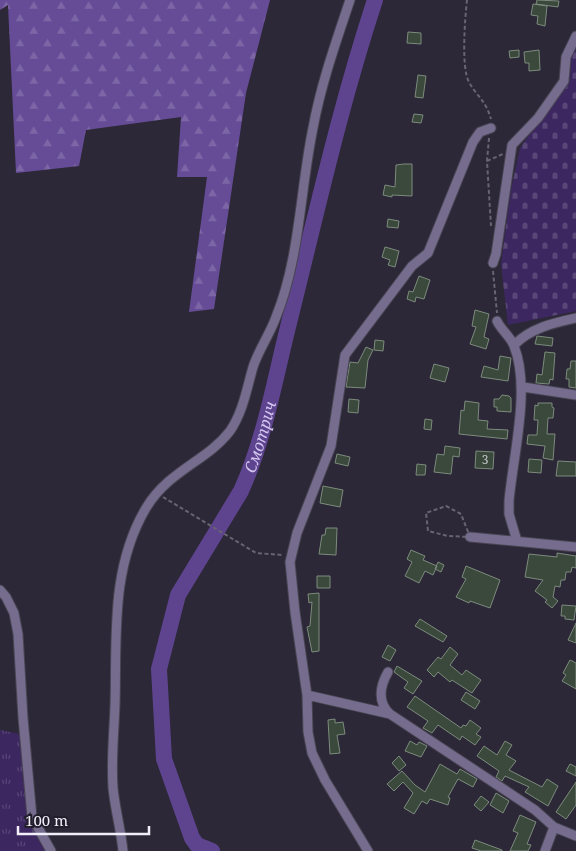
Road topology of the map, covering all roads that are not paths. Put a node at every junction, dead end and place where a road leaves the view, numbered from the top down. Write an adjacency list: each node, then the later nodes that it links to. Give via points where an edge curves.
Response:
1 (350, 0): 20 (street, via 313,127 289,270 277,314 253,367 241,409 223,438 172,477 157,493 138,524 125,560 116,607 112,772)
2 (576, 36): 4 (street, via 566,57 564,81 538,118 512,145)
3 (491, 128): 15 (street, via 480,132 473,142 428,253 412,266 345,355 331,446 291,556 294,612)
4 (492, 263)
5 (576, 318): 7 (street, via 532,331)
6 (497, 320): 7 (street)
7 (514, 345): 8 (street)
8 (523, 387): 9 (street); 11 (street, via 509,501 512,529)
9 (576, 395)
10 (470, 537): 11 (street)
11 (518, 541): 12 (street)
12 (576, 547)
13 (0, 590): 19 (street, via 14,613 18,634 32,817)
14 (388, 672): 16 (street, via 381,694)
15 (307, 695): 16 (street); 21 (street, via 308,732 314,759)
16 (390, 714): 17 (street, via 536,810)
17 (554, 827): 18 (street); 22 (street)
18 (576, 836)
19 (51, 851)
20 (123, 851)
21 (368, 851)
22 (545, 851)

